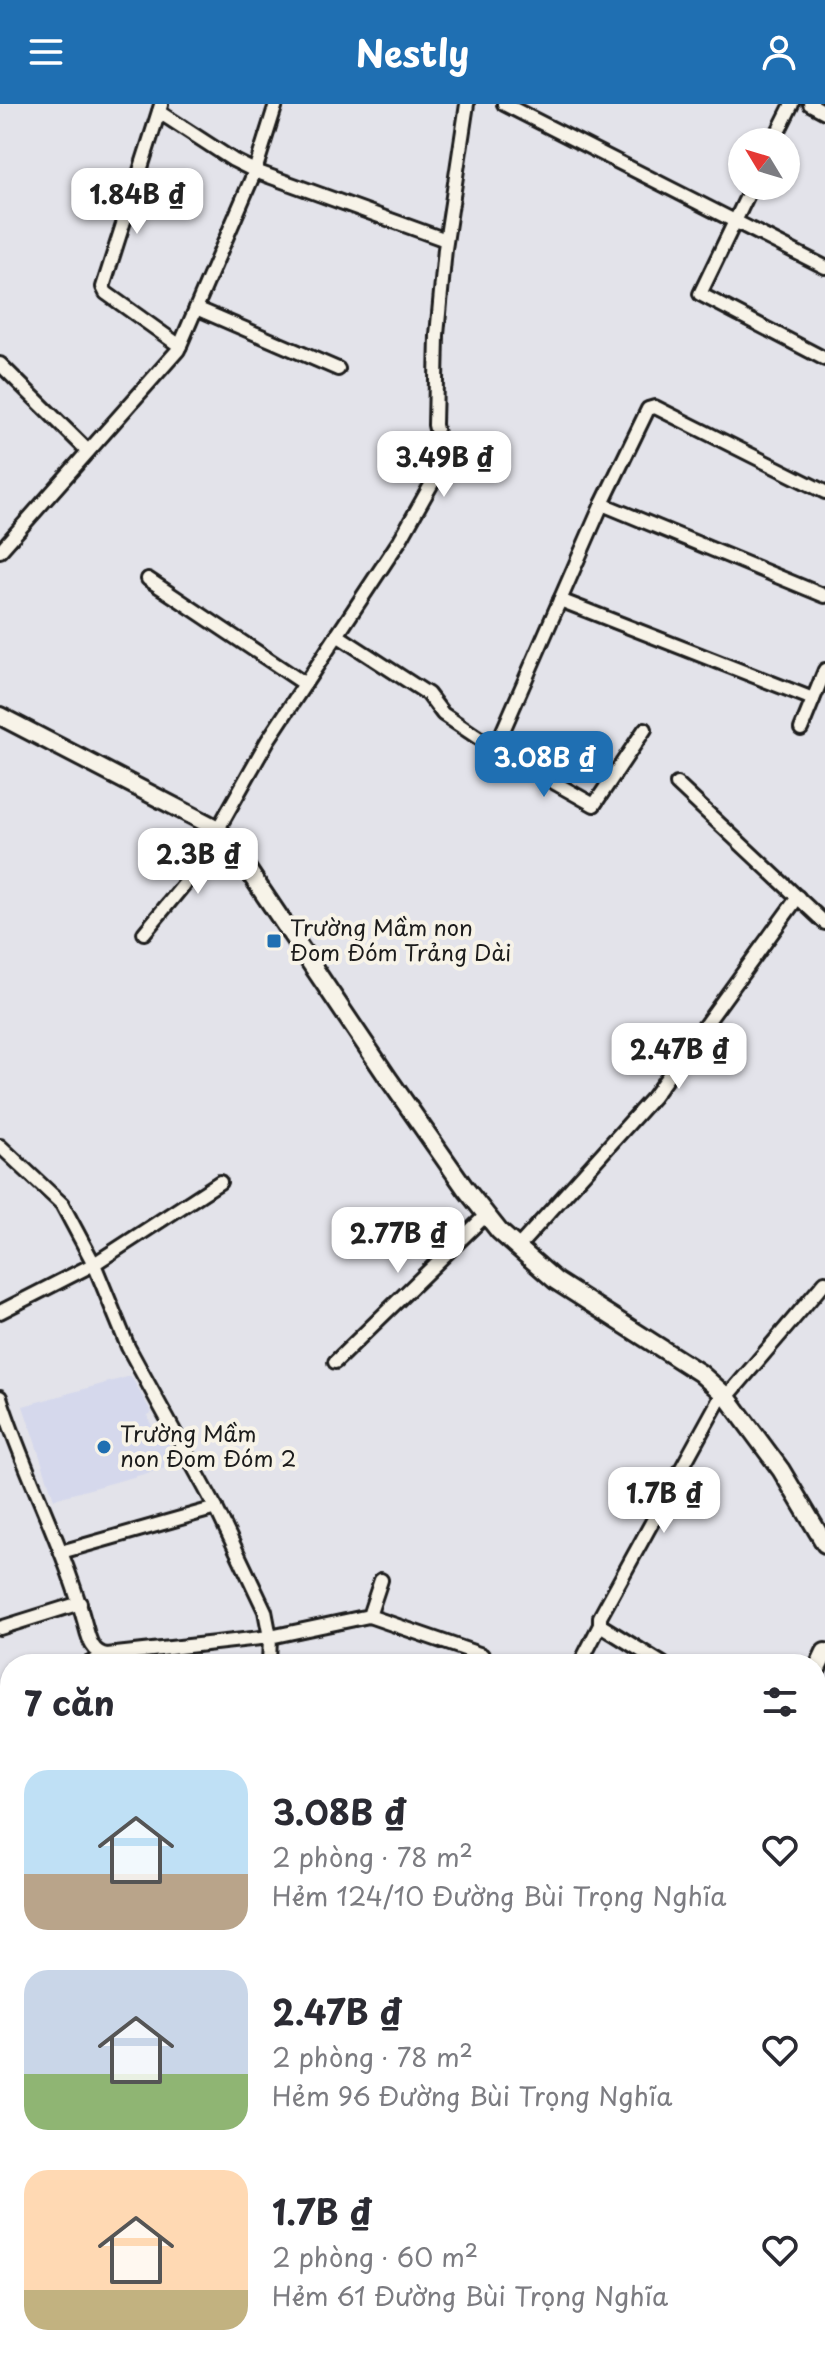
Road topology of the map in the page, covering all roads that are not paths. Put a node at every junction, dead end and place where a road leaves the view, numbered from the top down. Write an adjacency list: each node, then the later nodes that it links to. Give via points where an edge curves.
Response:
1 (276, 104): 9 (street)
2 (467, 104): 12 (street)
3 (504, 104): 11 (street)
4 (792, 104): 8 (street)
5 (810, 104): 7 (street)
6 (160, 108): 9 (street); 15 (street, via 103,287)
7 (825, 112)
8 (780, 128)
9 (255, 171): 12 (street); 14 (street)
10 (745, 200): 11 (street)
11 (734, 221): 13 (street); 16 (street, via 700,294)
12 (446, 240): 26 (street, via 435,425 442,455 400,540)
13 (825, 267)
14 (196, 308): 15 (street); 18 (street)
15 (180, 346): 19 (street)
16 (825, 359)
17 (0, 364): 19 (street)
18 (338, 369)
19 (88, 451): 22 (street)
20 (825, 492): 21 (street, via 655,407 645,411)
21 (602, 504): 24 (street); 25 (street)
22 (0, 551)
23 (148, 579): 28 (street)
24 (825, 596)
25 (560, 600): 29 (street); 33 (street)
26 (337, 635): 28 (street); 33 (street, via 428,694 443,714)
27 (825, 670): 29 (street)
28 (305, 684): 35 (street, via 268,740)
29 (813, 699): 32 (street)
30 (0, 716): 35 (street)
31 (645, 729): 33 (street, via 594,805)
32 (801, 729)
33 (495, 749)
34 (677, 784): 36 (street)
35 (221, 833): 38 (street); 41 (street)
36 (798, 897): 37 (street); 42 (street, via 653,1097)
37 (825, 923)
38 (144, 933)
39 (0, 1146): 43 (street, via 62,1204)
40 (220, 1182): 43 (street)
41 (486, 1215): 42 (street); 46 (street)
42 (517, 1248): 47 (street, via 556,1281 700,1373)
43 (94, 1264): 45 (street); 50 (street, via 128,1347)
44 (825, 1282): 47 (street)
45 (0, 1312)
46 (335, 1362)
47 (725, 1395): 51 (street); 56 (street, via 662,1500)
48 (0, 1397): 49 (street)
49 (7, 1437): 52 (street)
50 (216, 1508): 52 (street); 58 (street, via 265,1611)
51 (824, 1538)
52 (61, 1552): 54 (street)
53 (381, 1580): 55 (street)
54 (80, 1603): 57 (street); 59 (street)
55 (369, 1616): 58 (street); 62 (street)
56 (600, 1625): 63 (street); 64 (street)
57 (0, 1628)
58 (270, 1637): 60 (street); 61 (street)
59 (99, 1654)
60 (116, 1654)
61 (269, 1654)
62 (479, 1654)
63 (585, 1654)
64 (647, 1654)

